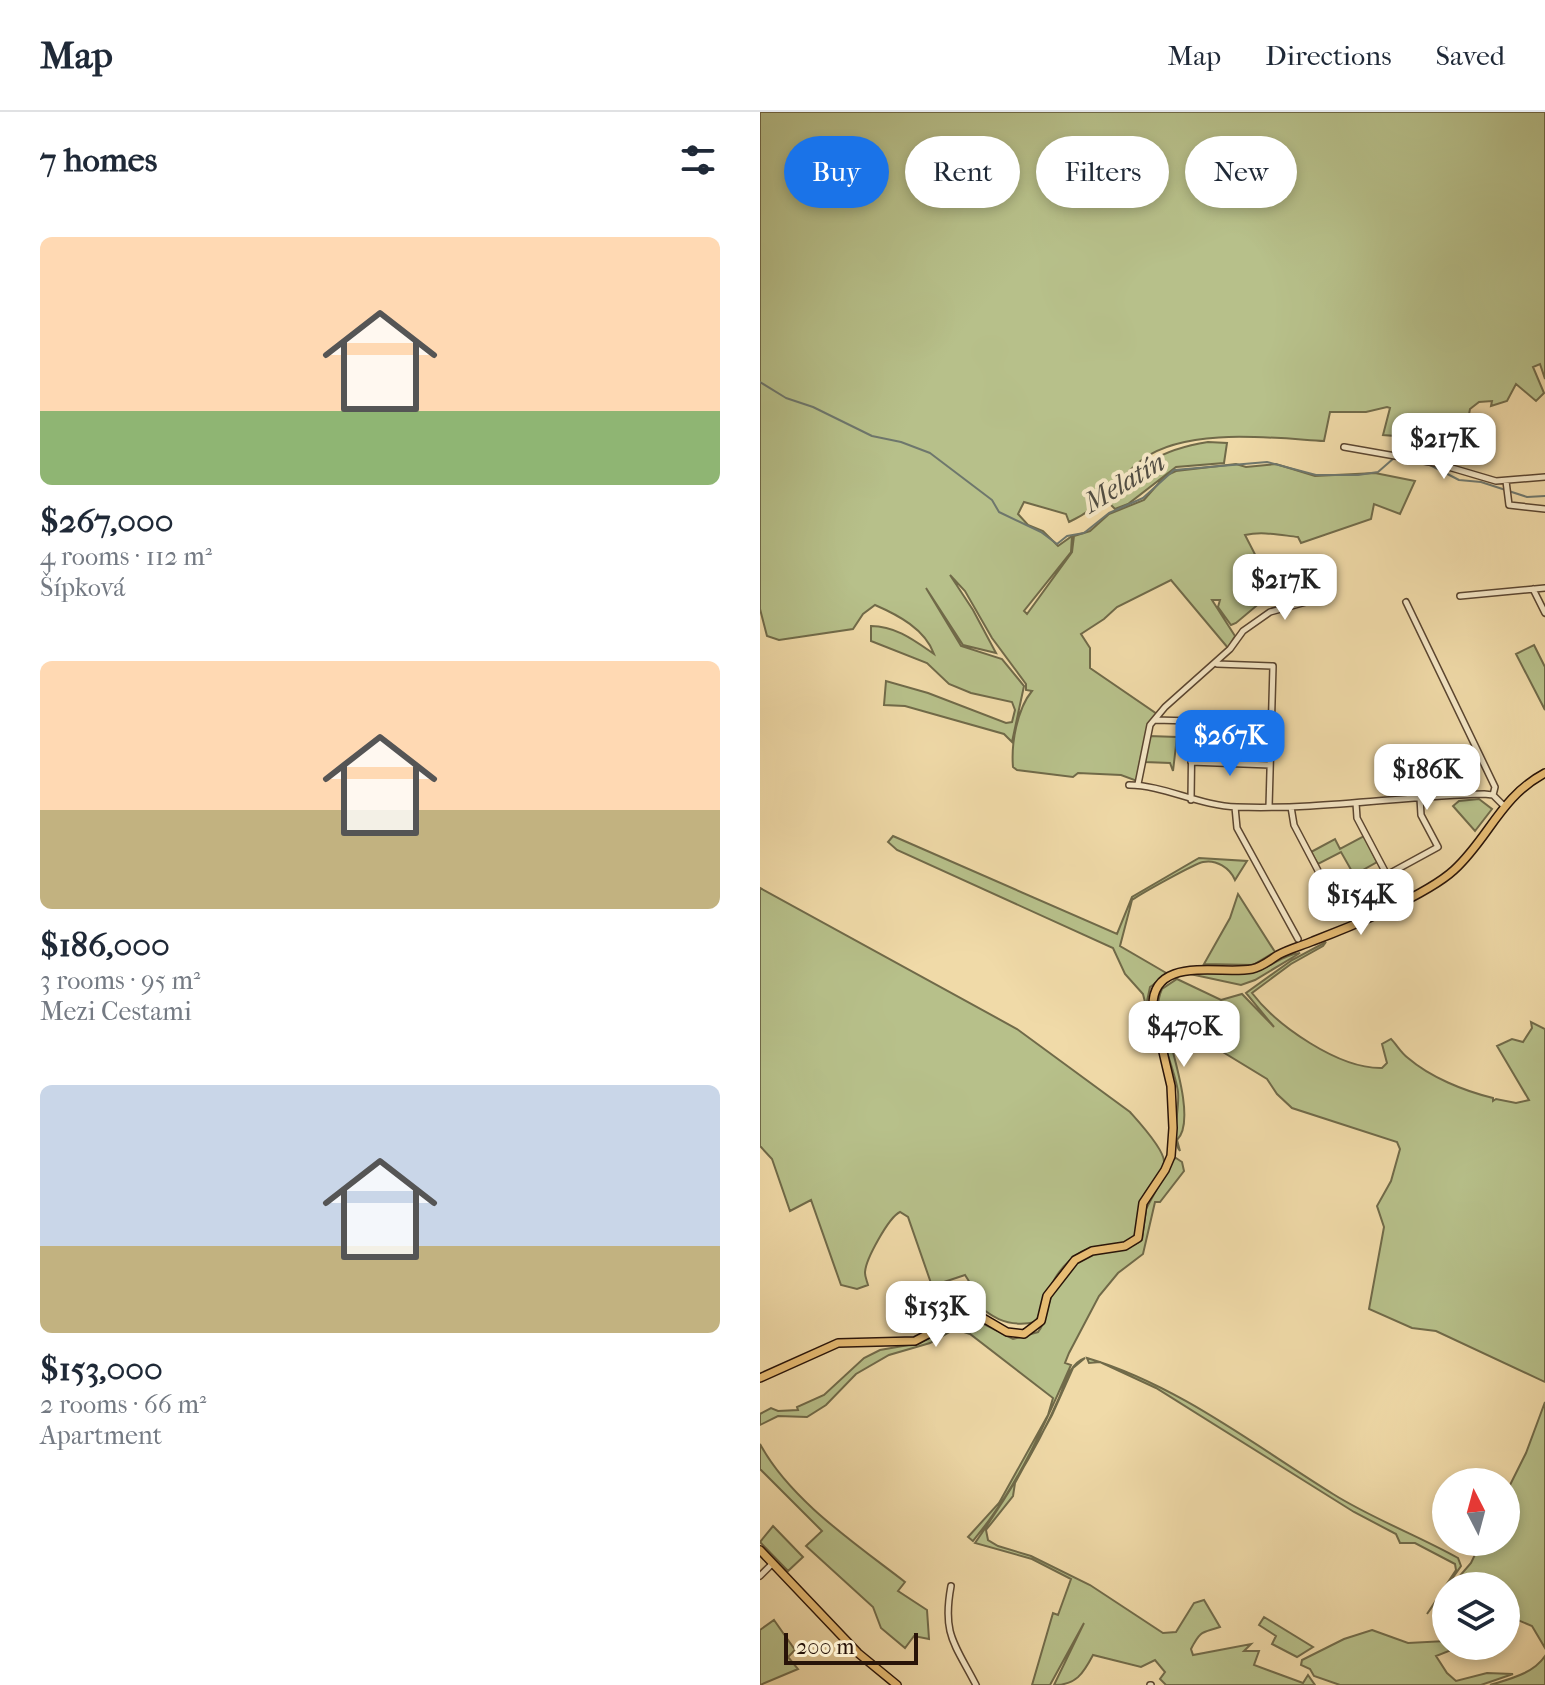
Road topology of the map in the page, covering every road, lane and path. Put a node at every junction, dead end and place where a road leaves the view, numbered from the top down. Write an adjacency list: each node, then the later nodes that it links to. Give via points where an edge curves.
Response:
1 (1344, 447): 3 (street, via 1435,463)
2 (1545, 477): 3 (street)
3 (1506, 487): 4 (street, via 1512,507)
4 (1545, 509)
5 (1545, 588): 6 (street)
6 (1533, 589): 7 (street); 10 (street)
7 (1460, 596)
8 (1317, 599): 12 (street, via 1270,612 1243,631)
9 (1406, 602): 20 (street, via 1494,785)
10 (1545, 613)
11 (1221, 663): 13 (street, via 1273,666)
12 (1154, 720): 14 (street); 18 (street)
13 (1271, 720): 14 (street); 16 (street)
14 (1192, 721): 15 (street)
15 (1191, 762): 16 (street); 22 (street)
16 (1270, 765): 26 (street)
17 (1545, 773): 24 (main road)
18 (1138, 784): 19 (street); 22 (street)
19 (1129, 785)
20 (1493, 795): 21 (street); 24 (street)
21 (1420, 798): 23 (street); 28 (street, via 1421,815 1438,847)
22 (1191, 800): 25 (street)
23 (1356, 803): 27 (street); 28 (street, via 1357,818)
24 (1504, 806): 34 (main road, via 1462,862 1433,885 1256,968 1198,968 1158,987 1153,1003 1173,1097 1171,1156 1143,1203 1138,1238 1075,1260 1047,1296 1041,1321 1024,1334 964,1315 915,1341 838,1343)
25 (1235, 807): 26 (street); 32 (street, via 1237,828)
26 (1269, 807): 27 (street)
27 (1291, 807): 29 (street, via 1294,825)
28 (1387, 875): 29 (street)
29 (1335, 903): 30 (street)
30 (1319, 912)
31 (1298, 923): 32 (street)
32 (1292, 927): 33 (street)
33 (1298, 939)
34 (760, 1378)
35 (760, 1550): 36 (main road)
36 (772, 1564): 37 (street); 39 (main road, via 858,1653)
37 (760, 1576)
38 (951, 1586): 40 (street, via 948,1630)
39 (897, 1685)
40 (976, 1685)

